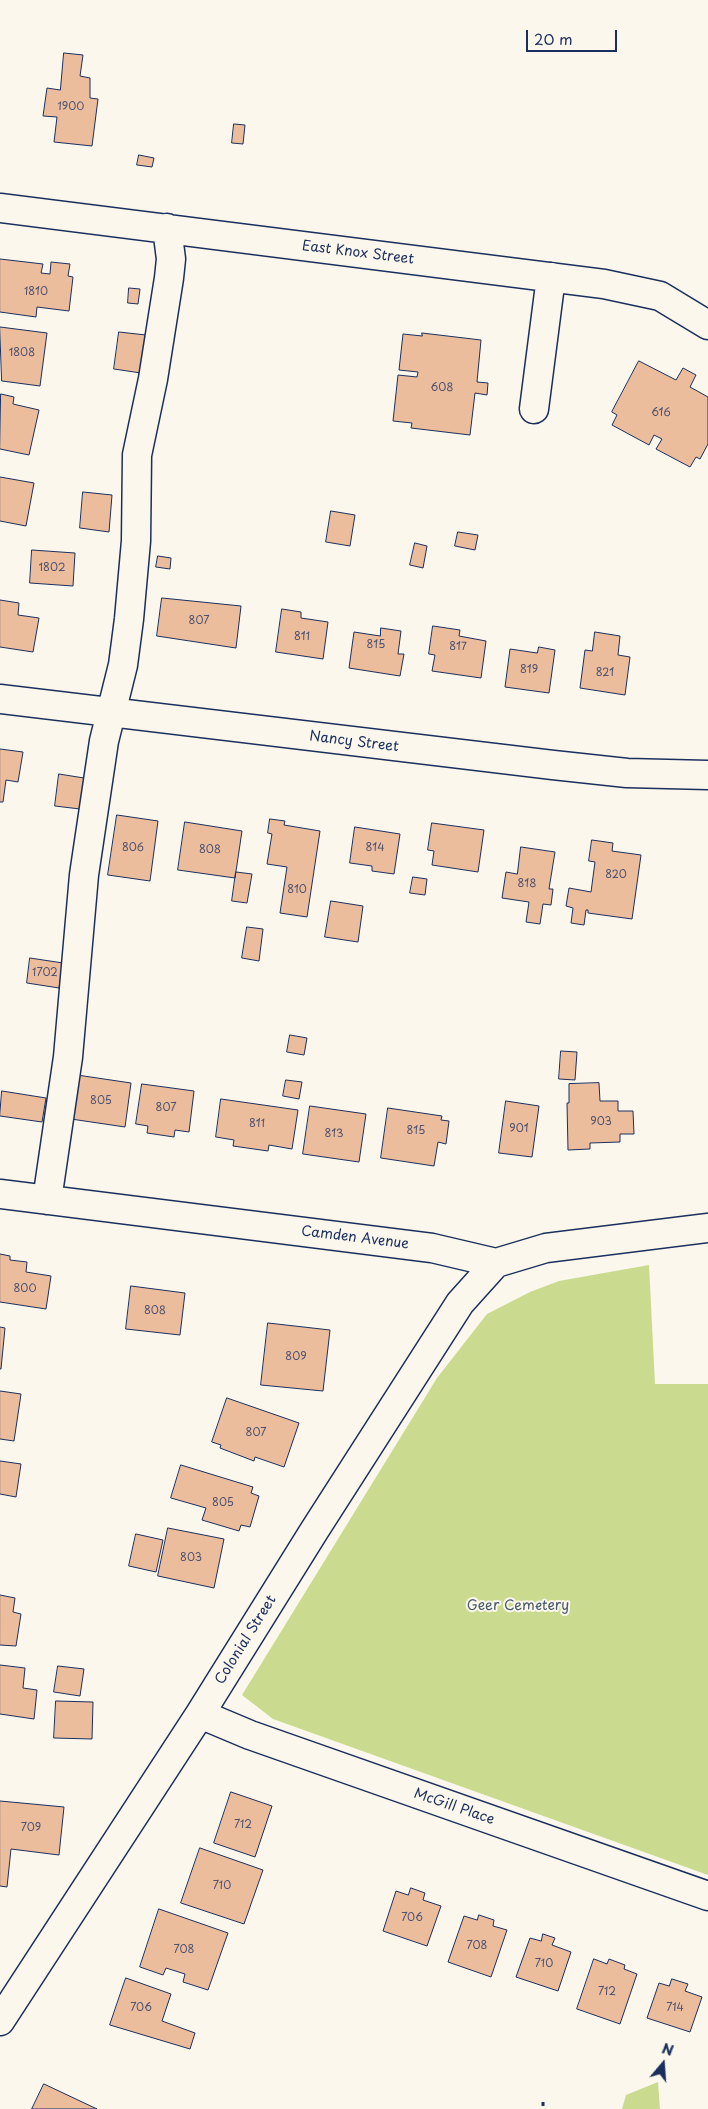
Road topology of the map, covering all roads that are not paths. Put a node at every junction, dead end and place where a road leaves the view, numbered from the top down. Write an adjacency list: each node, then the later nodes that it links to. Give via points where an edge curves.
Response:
1 (0, 208): 2 (street, East Knox Street)
2 (167, 228): 3 (street, East Knox Street); 7 (street, via 171,260 153,379 137,455 136,542 129,619)
3 (551, 277): 4 (street, East Knox Street, via 660,296); 5 (street)
4 (708, 325)
5 (534, 409)
6 (0, 699): 7 (street, Nancy Street)
7 (113, 712): 8 (street, Nancy Street, via 628,773); 10 (street, via 104,741 84,875 68,1057)
8 (708, 775)
9 (0, 1194): 10 (street, Camden Avenue)
10 (47, 1200): 12 (street, Camden Avenue, via 432,1248)
11 (708, 1228): 12 (street, Camden Avenue, via 546,1248)
12 (496, 1263): 13 (street, Colonial Street, via 460,1303)
13 (200, 1714): 14 (street, McGill Place, via 250,1735); 15 (street, Colonial Street)
14 (708, 1896)
15 (0, 2021)

